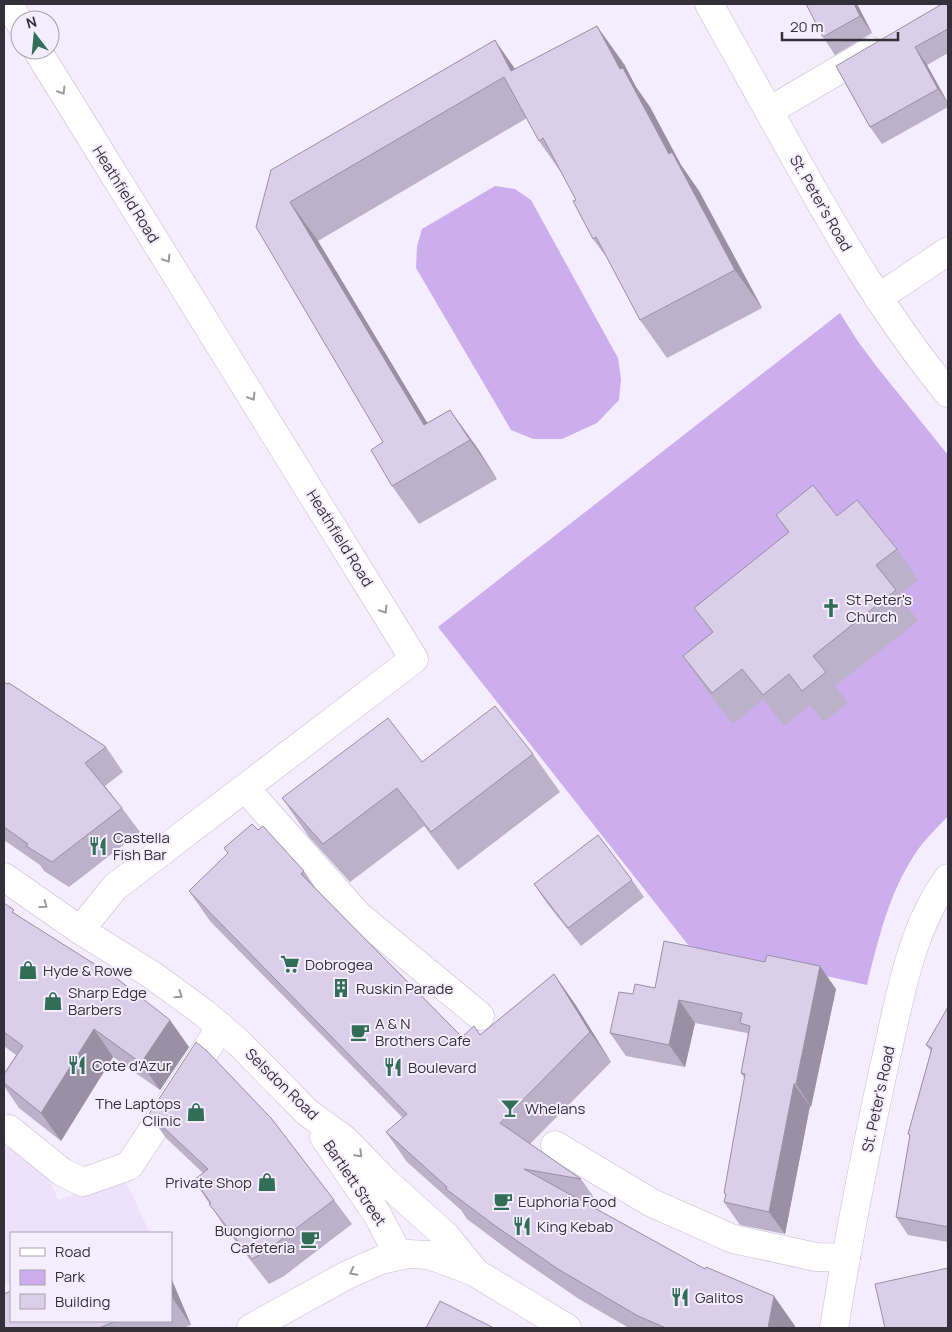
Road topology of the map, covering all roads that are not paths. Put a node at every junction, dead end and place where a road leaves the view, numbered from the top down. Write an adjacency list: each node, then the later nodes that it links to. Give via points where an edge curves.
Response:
1 (709, 4): 4 (main road, St. Peter's Road)
2 (890, 41): 4 (main road)
3 (43, 60): 8 (main road, Heathfield Road, one-way to 8, via 414,660)
4 (769, 111): 6 (main road, St. Peter's Road)
5 (948, 251): 6 (main road)
6 (878, 298): 7 (main road, St. Peter's Road)
7 (948, 393)
8 (245, 788): 11 (main road, Heathfield Road, via 115,887); 12 (main road, via 358,915)
9 (4, 877): 11 (main road, Selsdon Road, one-way to 11)
10 (948, 878): 18 (main road, St. Peter's Road, via 918,936 900,996)
11 (80, 930): 13 (main road, Selsdon Road, one-way to 13, via 152,975)
12 (480, 1016)
13 (221, 1027): 14 (main road, Selsdon Road); 15 (main road, via 129,1166 83,1182 62,1172)
14 (308, 1112): 17 (main road, Bartlett Street, via 376,1214); 19 (main road, Selsdon Road, one-way to 19, via 344,1139 446,1236)
15 (9, 1129)
16 (554, 1145): 18 (main road, via 652,1203 733,1239 816,1257)
17 (399, 1256): 19 (main road, via 429,1255); 20 (main road, one-way to 20, via 367,1265)
18 (846, 1258): 22 (main road, St. Peter's Road)
19 (476, 1272): 21 (main road, Selsdon Road)
20 (251, 1328)
21 (567, 1328)
22 (834, 1328)

